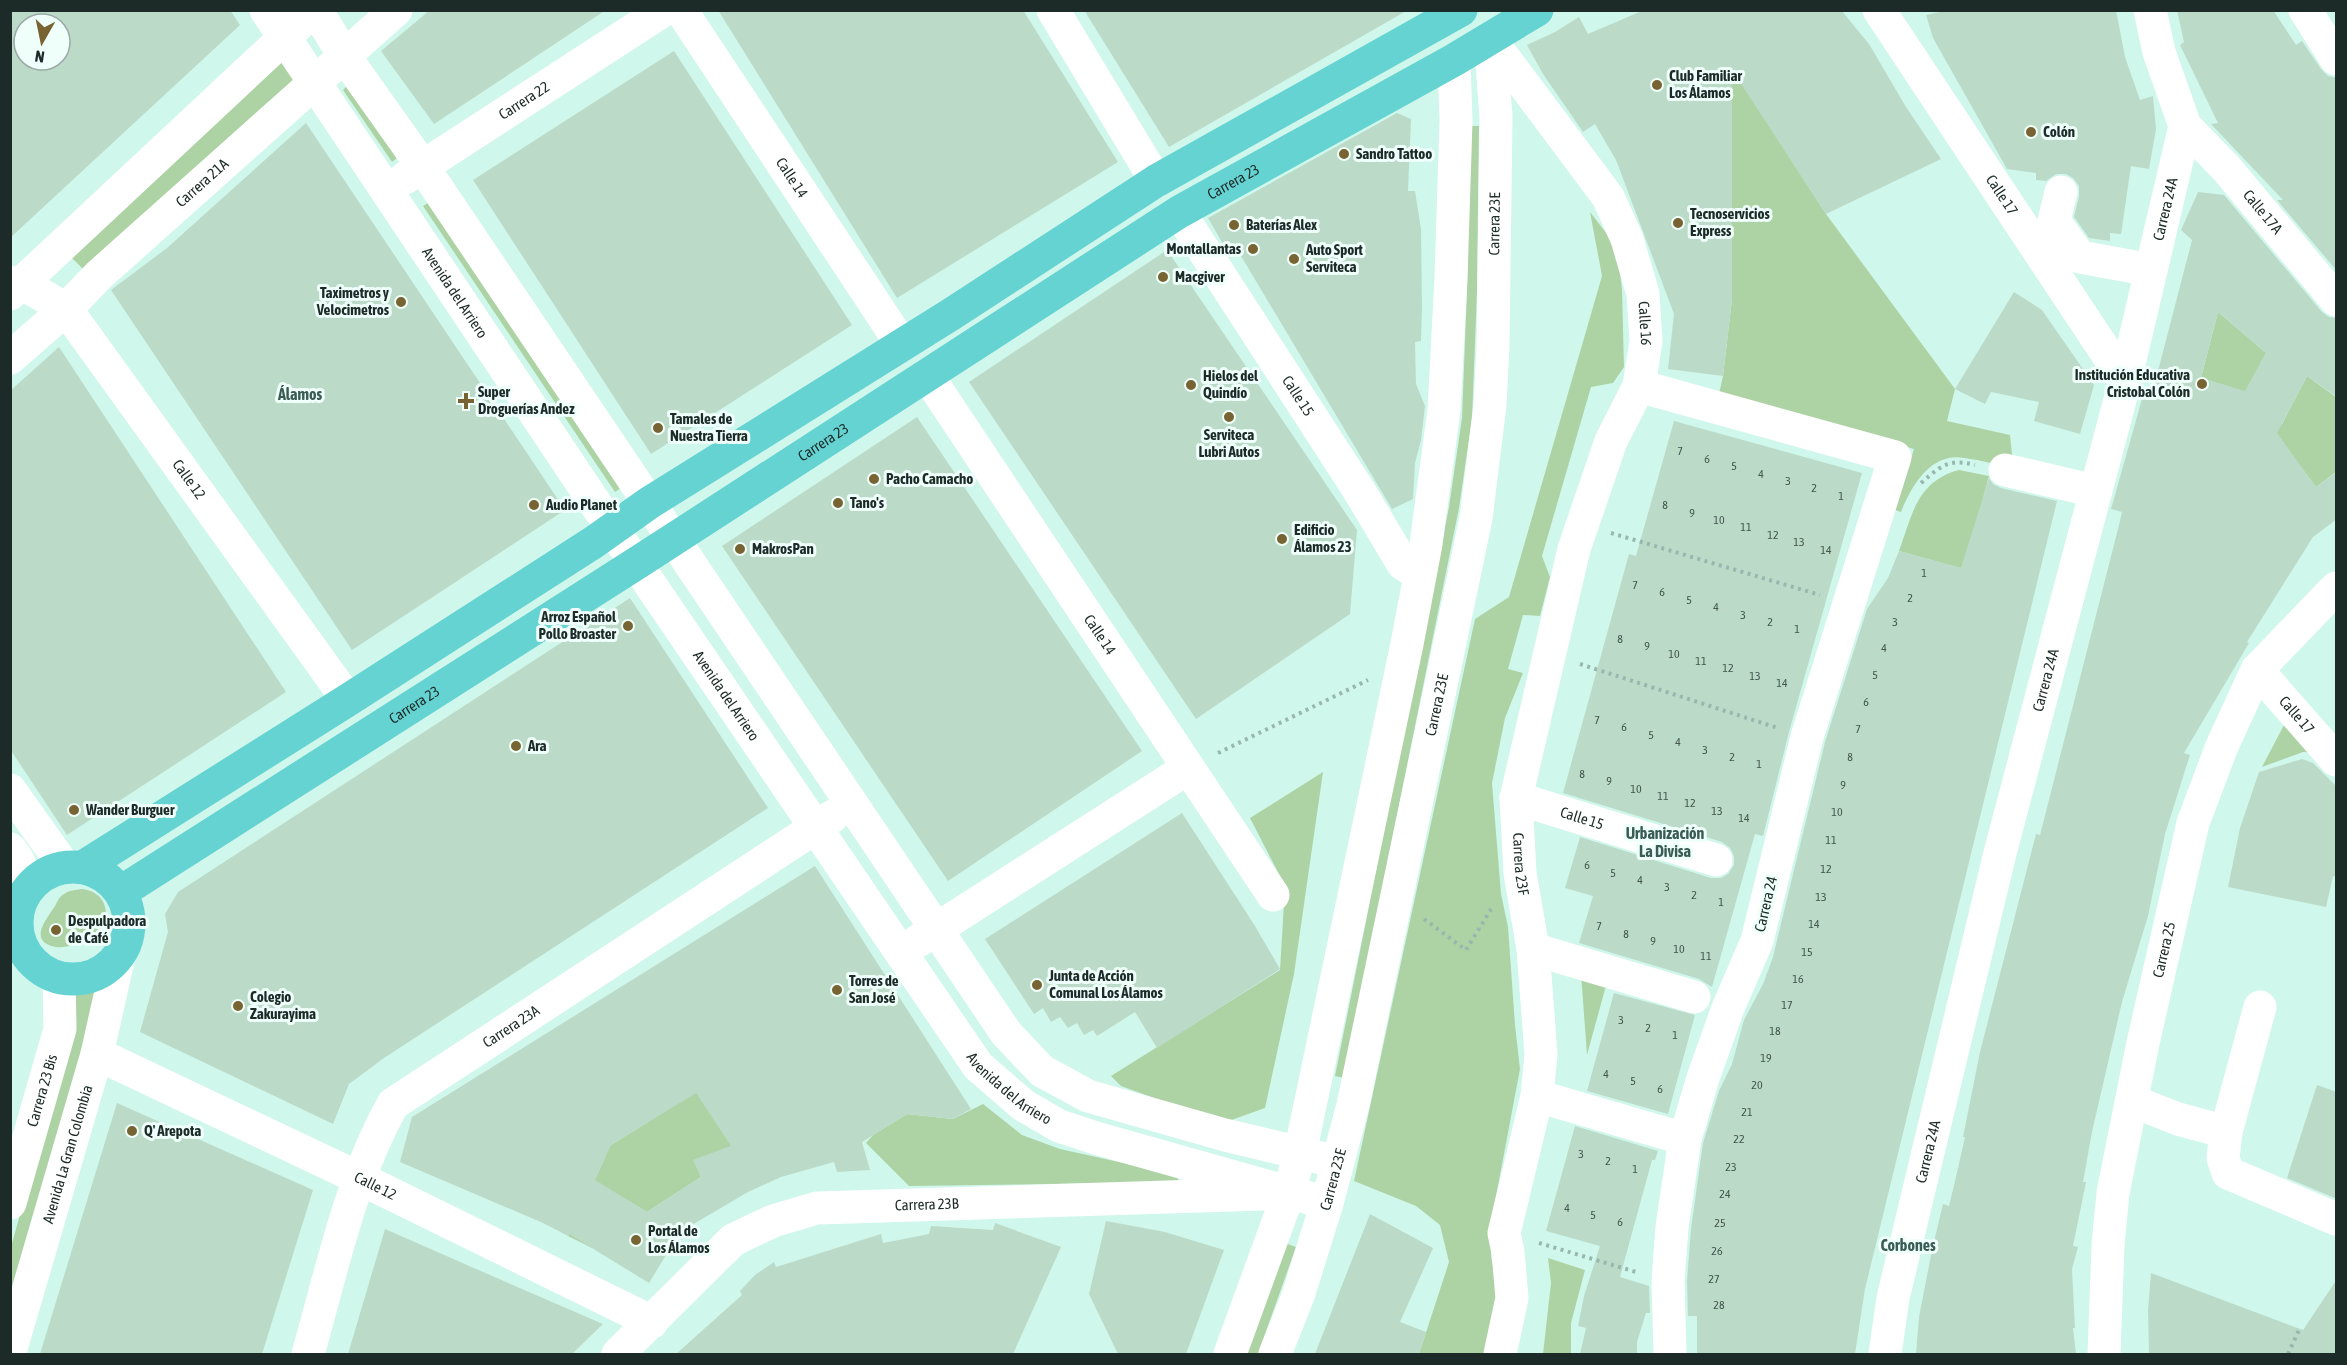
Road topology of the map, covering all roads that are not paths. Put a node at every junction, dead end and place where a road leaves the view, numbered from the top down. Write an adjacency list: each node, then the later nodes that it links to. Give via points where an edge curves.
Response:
1 (315, 10): 11 (street); 13 (street, Avenida del Arriero)
2 (396, 10): 13 (street, Carrera 21A)
3 (664, 10): 18 (street, Carrera 22)
4 (681, 10): 27 (street, Calle 14)
5 (1053, 10): 19 (street)
6 (1461, 10): 19 (main road)
7 (1537, 10): 12 (main road, Carrera 23)
8 (1878, 10): 30 (street, Calle 17)
9 (2150, 10): 17 (street, via 2159,52)
10 (2305, 10): 14 (street)
11 (275, 24): 16 (street, Avenida del Arriero); 24 (street)
12 (1490, 39): 15 (main road, Carrera 23); 31 (street, Calle 16, via 1608,197 1627,239 1643,294 1646,341); 69 (street, Carrera 23E, via 1496,116 1490,405 1476,518)
13 (345, 57): 16 (street, Carrera 21A); 18 (street, Avenida del Arriero)
14 (2337, 59)
15 (1454, 60): 22 (main road, Carrera 23); 38 (street, via 1455,143 1444,410)
16 (315, 84): 20 (street, Avenida del Arriero); 26 (street, Carrera 21A, via 99,275)
17 (2185, 126): 23 (street, Carrera 24A); 25 (street, Calle 17A, via 2226,168)
18 (423, 167): 20 (street, Carrera 22); 34 (street, Avenida del Arriero)
19 (1156, 181): 27 (main road)
20 (386, 191): 35 (street, Avenida del Arriero)
21 (2061, 192): 23 (street, via 2054,221 2080,258)
22 (1179, 212): 29 (main road, Carrera 23); 38 (street, Calle 15, via 1403,564)
23 (2151, 270): 30 (street, Carrera 24A)
24 (15, 287): 26 (street, Calle 12)
25 (2337, 300)
26 (66, 309): 28 (street, Carrera 21A); 41 (street, Calle 12)
27 (902, 345): 34 (main road)
28 (10, 358)
29 (927, 375): 36 (main road, Carrera 23); 43 (street, Calle 14)
30 (2125, 381): 33 (street, Carrera 24A)
31 (1639, 386): 45 (street, Carrera 23F, via 1611,441 1574,549); 67 (street, Carrera 24, via 1895,457 1807,737 1757,941 1728,1008)
32 (2005, 470): 33 (street)
33 (2095, 491): 83 (street, Carrera 24A, via 2000,853 1893,1299)
34 (649, 504): 35 (main road); 36 (street, Avenida del Arriero)
35 (613, 528): 37 (street, Avenida del Arriero); 41 (main road)
36 (673, 538): 37 (main road, Carrera 23); 46 (street, Avenida del Arriero)
37 (637, 563): 47 (street, Avenida del Arriero); 51 (main road, Carrera 23)
38 (1420, 575): 68 (street)
39 (2337, 588): 40 (street, Carrera 25)
40 (2257, 670): 42 (street, Calle 17); 65 (street, Carrera 25, via 2193,822)
41 (348, 700): 50 (main road)
42 (2337, 759)
43 (1188, 768): 52 (street, Calle 14); 54 (street)
44 (10, 790): 50 (street)
45 (1516, 798): 49 (street, Calle 15); 55 (street, Carrera 23F, via 1520,873)
46 (852, 804): 47 (street, Carrera 23A); 54 (street, Avenida del Arriero)
47 (815, 828): 56 (street, Avenida del Arriero); 70 (street, Carrera 23A, via 393,1104 374,1138)
48 (10, 849): 53 (street, via 19,862)
49 (1716, 860)
50 (73, 867): 51 (main road, via 98,872); 53 (main road, via 41,877)
51 (121, 892): 57 (main road, via 129,915 128,939)
52 (1273, 895)
53 (18, 909): 58 (main road, via 19,938)
54 (935, 930): 56 (street); 61 (street, Avenida del Arriero)
55 (1533, 949): 59 (street); 64 (street, Carrera 23F, via 1541,1054)
56 (901, 952): 63 (street, Avenida del Arriero)
57 (119, 956): 58 (main road, via 107,968 90,976 72,979); 62 (street, Avenida La Gran Colombia)
58 (36, 971): 72 (street, Carrera 23 Bis, via 60,1029)
59 (1694, 997)
60 (2260, 1007): 66 (street)
61 (1006, 1033): 63 (street); 68 (street, Avenida del Arriero, via 1042,1071 1088,1096)
62 (97, 1054): 70 (street, Calle 12); 76 (street, Avenida La Gran Colombia)
63 (978, 1066): 71 (street, Avenida del Arriero, via 1023,1105 1059,1125)
64 (1537, 1096): 67 (street); 81 (street, Carrera 23F, via 1506,1242 1512,1298)
65 (2132, 1101): 66 (street); 84 (street, Carrera 25, via 2113,1193)
66 (2226, 1132): 74 (street, via 2223,1158 2228,1173)
67 (1685, 1138): 82 (street, Carrera 24, via 1668,1281)
68 (1300, 1153): 69 (street, Avenida del Arriero); 71 (street)
69 (1338, 1162): 73 (street, Carrera 23E)
70 (359, 1178): 75 (street, Calle 12); 77 (street, Carrera 23A)
71 (1289, 1192): 73 (street, Avenida del Arriero); 75 (street, Carrera 23B, via 817,1208 773,1221 733,1240); 79 (street)
72 (10, 1203)
73 (1327, 1203): 80 (street, Carrera 23E)
74 (2337, 1219)
75 (652, 1322): 78 (street, Carrera 23B)
76 (10, 1352)
77 (308, 1354)
78 (618, 1354)
79 (1230, 1354)
80 (1275, 1354)
81 (1500, 1354)
82 (1670, 1354)
83 (1885, 1354)
84 (2104, 1354)

